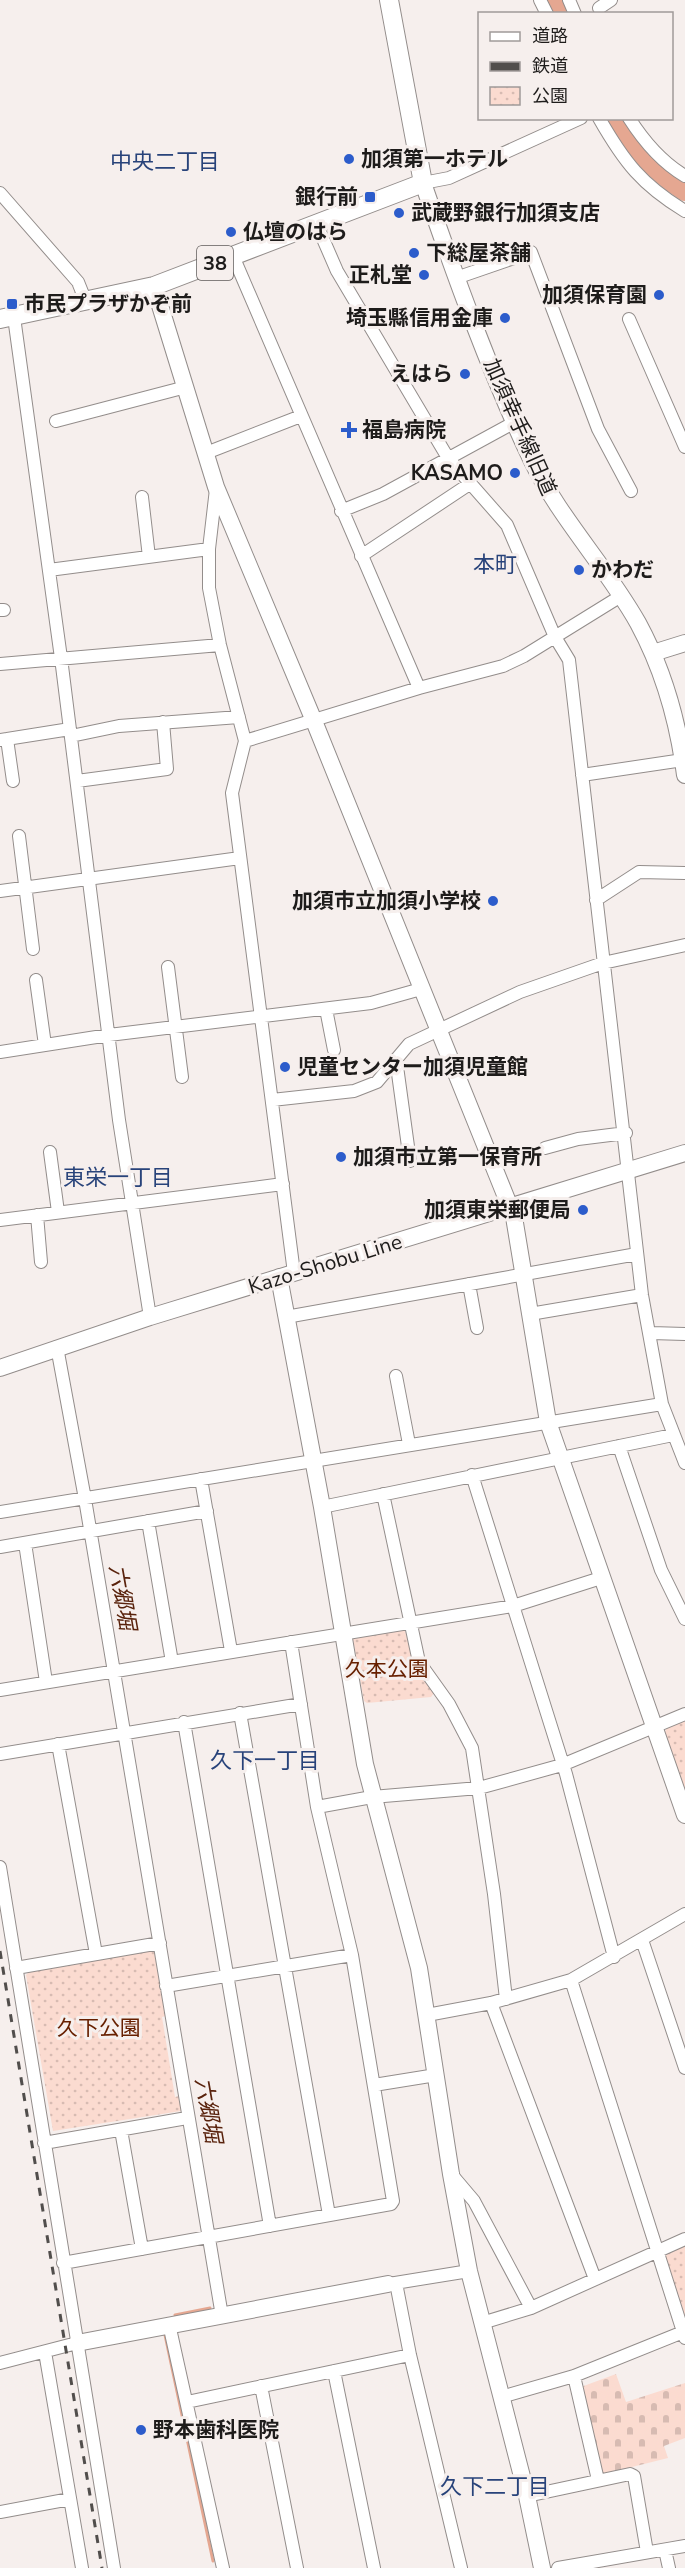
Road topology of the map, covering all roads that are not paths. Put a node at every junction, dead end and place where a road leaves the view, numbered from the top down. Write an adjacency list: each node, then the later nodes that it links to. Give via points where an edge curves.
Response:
1 (389, 0): 8 (main road)
2 (611, 0): 3 (street)
3 (599, 7)
4 (577, 120): 8 (street, via 448,178)
5 (600, 120): 10 (street, via 622,157 655,193)
6 (631, 120): 7 (street, via 673,169)
7 (685, 176)
8 (423, 183): 11 (main road, 38); 13 (street, 加須幸手線旧道)
9 (0, 193): 15 (street, via 78,282)
10 (685, 212)
11 (317, 225): 12 (main road, 38); 24 (street, via 337,271)
12 (233, 256): 14 (main road, 38); 19 (street)
13 (456, 278): 21 (street, 加須幸手線旧道); 27 (street, via 531,252 598,429)
14 (154, 286): 15 (main road, 38); 18 (street)
15 (86, 302): 16 (main road, 38)
16 (7, 318): 33 (street)
17 (629, 319): 22 (street)
18 (186, 387): 20 (street); 23 (street)
19 (301, 416): 23 (street); 29 (street)
20 (56, 421)
21 (515, 422): 24 (street); 34 (street, 加須幸手線旧道, via 557,509)
22 (685, 447)
23 (206, 453): 26 (street)
24 (448, 458): 25 (street); 29 (street, via 383,494)
25 (471, 483): 31 (street); 35 (street, via 507,525)
26 (216, 487): 30 (street); 43 (street)
27 (630, 491)
28 (142, 496): 32 (street)
29 (341, 510): 31 (street)
30 (208, 549): 32 (street); 37 (street, via 209,588)
31 (361, 556): 41 (street)
32 (149, 557): 33 (street)
33 (49, 570): 39 (street)
34 (621, 596): 35 (street); 38 (street, 加須幸手線旧道)
35 (555, 637): 41 (street, via 503,666); 49 (street, via 569,660)
36 (685, 643): 38 (street)
37 (220, 645): 39 (street); 42 (street)
38 (654, 653): 48 (street, via 674,710)
39 (61, 658): 40 (street); 45 (street)
40 (0, 664)
41 (419, 688): 43 (street)
42 (239, 717): 44 (street); 47 (street)
43 (314, 721): 47 (street); 64 (street)
44 (163, 722): 45 (street); 51 (street, via 167,769)
45 (70, 733): 46 (street); 51 (street)
46 (4, 739): 50 (street)
47 (245, 741): 53 (street, via 232,793)
48 (684, 768): 49 (street)
49 (582, 775): 58 (street)
50 (13, 781)
51 (76, 781): 55 (street)
52 (19, 836): 56 (street)
53 (240, 858): 55 (street); 66 (street)
54 (685, 873): 58 (street, via 639,872)
55 (89, 879): 56 (street); 69 (street)
56 (25, 887): 57 (street); 60 (street)
57 (0, 891)
58 (596, 900): 61 (street)
59 (685, 945): 61 (street)
60 (33, 949)
61 (603, 963): 68 (street, via 535,985); 76 (street)
62 (168, 967): 67 (street)
63 (36, 980): 70 (street)
64 (421, 989): 65 (street, via 371,1003); 68 (street)
65 (326, 1009): 66 (street); 71 (street)
66 (262, 1017): 67 (street); 75 (street)
67 (177, 1027): 69 (street); 74 (street)
68 (438, 1029): 73 (street, via 409,1044); 84 (street)
69 (109, 1035): 70 (street); 83 (street)
70 (45, 1045): 72 (street)
71 (334, 1050)
72 (0, 1052)
73 (396, 1059): 75 (street, via 377,1082 354,1091); 80 (street)
74 (182, 1077)
75 (272, 1100): 82 (street)
76 (626, 1133): 77 (street); 81 (street)
77 (545, 1148)
78 (50, 1152): 85 (street)
79 (685, 1153): 81 (street, Kazo-Shobu Line)
80 (410, 1161)
81 (628, 1173): 84 (street, Kazo-Shobu Line); 88 (street)
82 (282, 1184): 83 (street); 91 (street)
83 (132, 1203): 85 (street); 95 (street)
84 (510, 1209): 90 (street); 91 (street, Kazo-Shobu Line)
85 (58, 1212): 86 (street)
86 (37, 1215): 87 (street); 89 (street)
87 (0, 1220)
88 (637, 1254): 90 (street); 93 (street)
89 (41, 1263)
90 (523, 1274): 92 (street); 94 (street)
91 (286, 1275): 95 (street, Kazo-Shobu Line); 96 (street)
92 (469, 1284): 96 (street); 97 (street)
93 (642, 1295): 94 (street); 98 (street)
94 (530, 1314): 104 (street)
95 (150, 1317): 100 (street, Kazo-Shobu Line)
96 (286, 1317): 110 (street)
97 (477, 1328)
98 (651, 1333): 99 (street); 103 (street)
99 (685, 1334)
100 (57, 1347): 101 (street, Kazo-Shobu Line); 115 (street)
101 (0, 1368)
102 (396, 1376): 107 (street)
103 (662, 1404): 104 (street); 106 (street)
104 (548, 1422): 107 (street); 109 (street)
105 (685, 1427): 106 (street)
106 (672, 1433): 108 (street); 111 (street)
107 (409, 1444): 110 (street)
108 (620, 1446): 109 (street); 125 (street)
109 (560, 1459): 112 (street); 123 (street)
110 (314, 1461): 113 (street); 116 (street)
111 (685, 1463)
112 (472, 1475): 114 (street); 126 (street)
113 (201, 1479): 115 (street); 118 (street)
114 (383, 1494): 116 (street); 128 (street)
115 (85, 1499): 117 (street); 120 (street)
116 (322, 1507): 129 (street)
117 (0, 1512)
118 (207, 1512): 119 (street); 131 (street)
119 (148, 1521): 120 (street); 132 (street)
120 (90, 1531): 121 (street); 133 (street)
121 (25, 1543): 122 (street); 134 (street)
122 (0, 1547)
123 (601, 1578): 126 (street); 140 (street)
124 (685, 1590): 125 (street)
125 (673, 1595): 127 (street)
126 (513, 1606): 128 (street); 144 (street)
127 (685, 1619)
128 (410, 1624): 129 (street); 145 (street, via 422,1667 469,1741)
129 (343, 1635): 130 (street); 146 (street)
130 (291, 1642): 131 (street); 136 (street)
131 (231, 1651): 132 (street)
132 (172, 1662): 133 (street)
133 (114, 1671): 134 (street); 141 (street)
134 (46, 1682): 135 (street)
135 (0, 1690)
136 (301, 1704): 137 (street); 147 (street)
137 (240, 1713): 139 (street); 156 (street)
138 (685, 1714): 140 (street)
139 (184, 1722): 141 (street); 158 (street)
140 (654, 1726): 144 (street); 148 (street)
141 (124, 1733): 142 (street); 152 (street)
142 (58, 1744): 143 (street); 153 (street)
143 (0, 1754)
144 (562, 1765): 145 (street); 155 (street)
145 (479, 1788): 146 (street); 161 (street)
146 (372, 1797): 147 (street); 163 (street, via 414,1947)
147 (317, 1807): 154 (street)
148 (684, 1810)
149 (0, 1867): 157 (street)
150 (685, 1914): 151 (street)
151 (642, 1940): 155 (street); 164 (street)
152 (160, 1943): 153 (street); 160 (street)
153 (96, 1954): 157 (street)
154 (352, 1955): 156 (street); 166 (street)
155 (614, 1957): 159 (street)
156 (286, 1966): 158 (street); 171 (street)
157 (16, 1968): 169 (street)
158 (225, 1976): 160 (street); 172 (street)
159 (571, 1980): 161 (street); 176 (street)
160 (166, 1986): 167 (street)
161 (506, 1999): 162 (street)
162 (491, 2004): 163 (street); 179 (street)
163 (427, 2015): 165 (street)
164 (685, 2068)
165 (436, 2075): 166 (street); 170 (street)
166 (374, 2085): 171 (street, via 393,2201)
167 (187, 2118): 168 (street); 173 (street)
168 (121, 2130): 169 (street); 175 (street)
169 (44, 2143): 177 (street)
170 (451, 2174): 178 (street); 181 (street, via 474,2201)
171 (329, 2215): 172 (street)
172 (270, 2226): 173 (street)
173 (207, 2238): 175 (street); 182 (street)
174 (685, 2239): 176 (street)
175 (142, 2249): 177 (street)
176 (658, 2252): 179 (street); 185 (street)
177 (63, 2264): 186 (street)
178 (469, 2271): 180 (street); 183 (street)
179 (596, 2279): 181 (street)
180 (392, 2283): 182 (street); 188 (street)
181 (531, 2308): 183 (street)
182 (222, 2316): 184 (street)
183 (482, 2323): 193 (street)
184 (169, 2324): 186 (street); 194 (street)
185 (684, 2335): 191 (street)
186 (77, 2343): 187 (street); 204 (street)
187 (45, 2352): 189 (street); 197 (street)
188 (410, 2355): 190 (street); 208 (street)
189 (0, 2363)
190 (334, 2371): 192 (street); 207 (street)
191 (574, 2376): 193 (street); 195 (street)
192 (261, 2386): 194 (street); 206 (street)
193 (501, 2397): 196 (street)
194 (187, 2402): 205 (street)
195 (598, 2480): 196 (street); 201 (street, via 634,2476)
196 (527, 2496): 209 (street)
197 (70, 2499): 198 (street); 203 (street)
198 (0, 2512)
199 (685, 2546): 200 (street)
200 (665, 2550): 201 (street); 211 (street)
201 (647, 2552): 202 (street)
202 (598, 2565): 210 (street)
203 (82, 2568)
204 (114, 2568)
205 (223, 2568)
206 (297, 2568)
207 (374, 2568)
208 (461, 2568)
209 (542, 2568)
210 (558, 2568)
211 (669, 2568)

